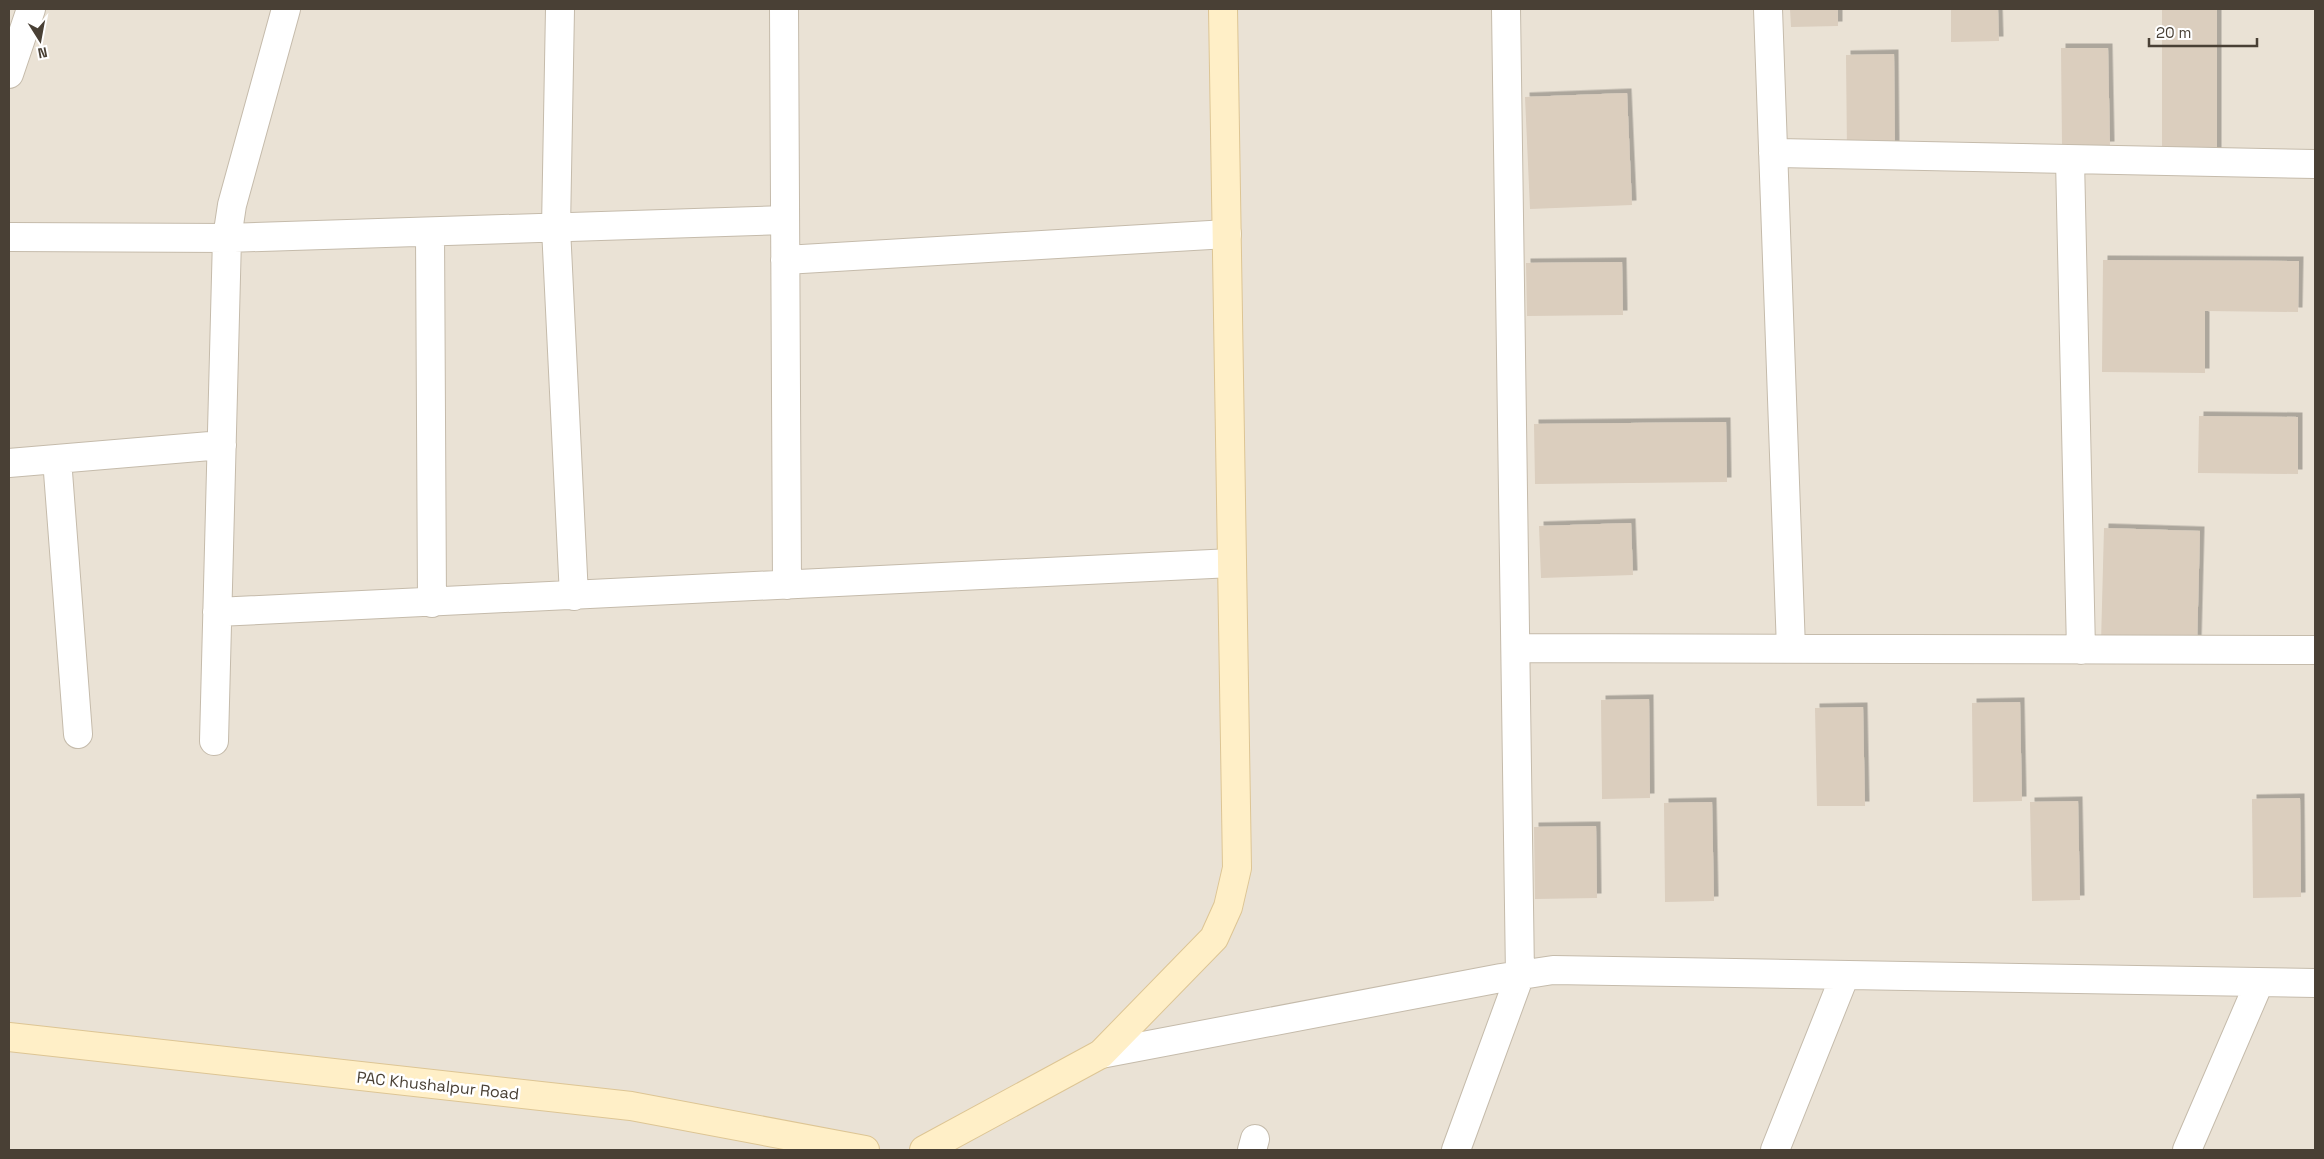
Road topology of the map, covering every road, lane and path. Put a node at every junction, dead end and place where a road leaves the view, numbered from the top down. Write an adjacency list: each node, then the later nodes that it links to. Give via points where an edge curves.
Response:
1 (31, 9): 8 (street)
2 (286, 9): 17 (street, via 232,205)
3 (560, 9): 13 (street)
4 (784, 9): 12 (street)
5 (1223, 9): 15 (street)
6 (1506, 9): 27 (street)
7 (1768, 9): 9 (street)
8 (9, 74)
9 (1773, 153): 10 (street); 28 (street)
10 (2070, 160): 11 (street); 29 (street)
11 (2315, 164)
12 (785, 220): 13 (street); 18 (street)
13 (556, 228): 14 (street); 24 (street)
14 (430, 233): 17 (street); 25 (street)
15 (1227, 234): 18 (street); 22 (street)
16 (9, 237): 17 (street)
17 (227, 238): 19 (street)
18 (785, 260): 23 (street)
19 (222, 445): 20 (street); 26 (street)
20 (57, 459): 21 (street); 31 (street)
21 (9, 463)
22 (1232, 563): 23 (street); 38 (street, via 1237,868 1228,907 1214,938)
23 (787, 585): 24 (street)
24 (574, 596): 25 (street)
25 (432, 603): 26 (street)
26 (217, 612): 32 (street)
27 (1516, 648): 28 (street); 33 (street)
28 (1791, 649): 29 (street)
29 (2082, 650): 30 (street)
30 (2315, 650)
31 (78, 734)
32 (214, 741)
33 (1520, 975): 34 (street, via 1553,970); 38 (street); 41 (street)
34 (1845, 975): 35 (street); 42 (street)
35 (2259, 983): 36 (street); 43 (street)
36 (2315, 983)
37 (9, 1037): 39 (street, PAC Khushalpur Road, via 632,1106)
38 (1101, 1054): 40 (street)
39 (865, 1150)
40 (924, 1150)
41 (1456, 1150)
42 (1775, 1150)
43 (2187, 1150)

